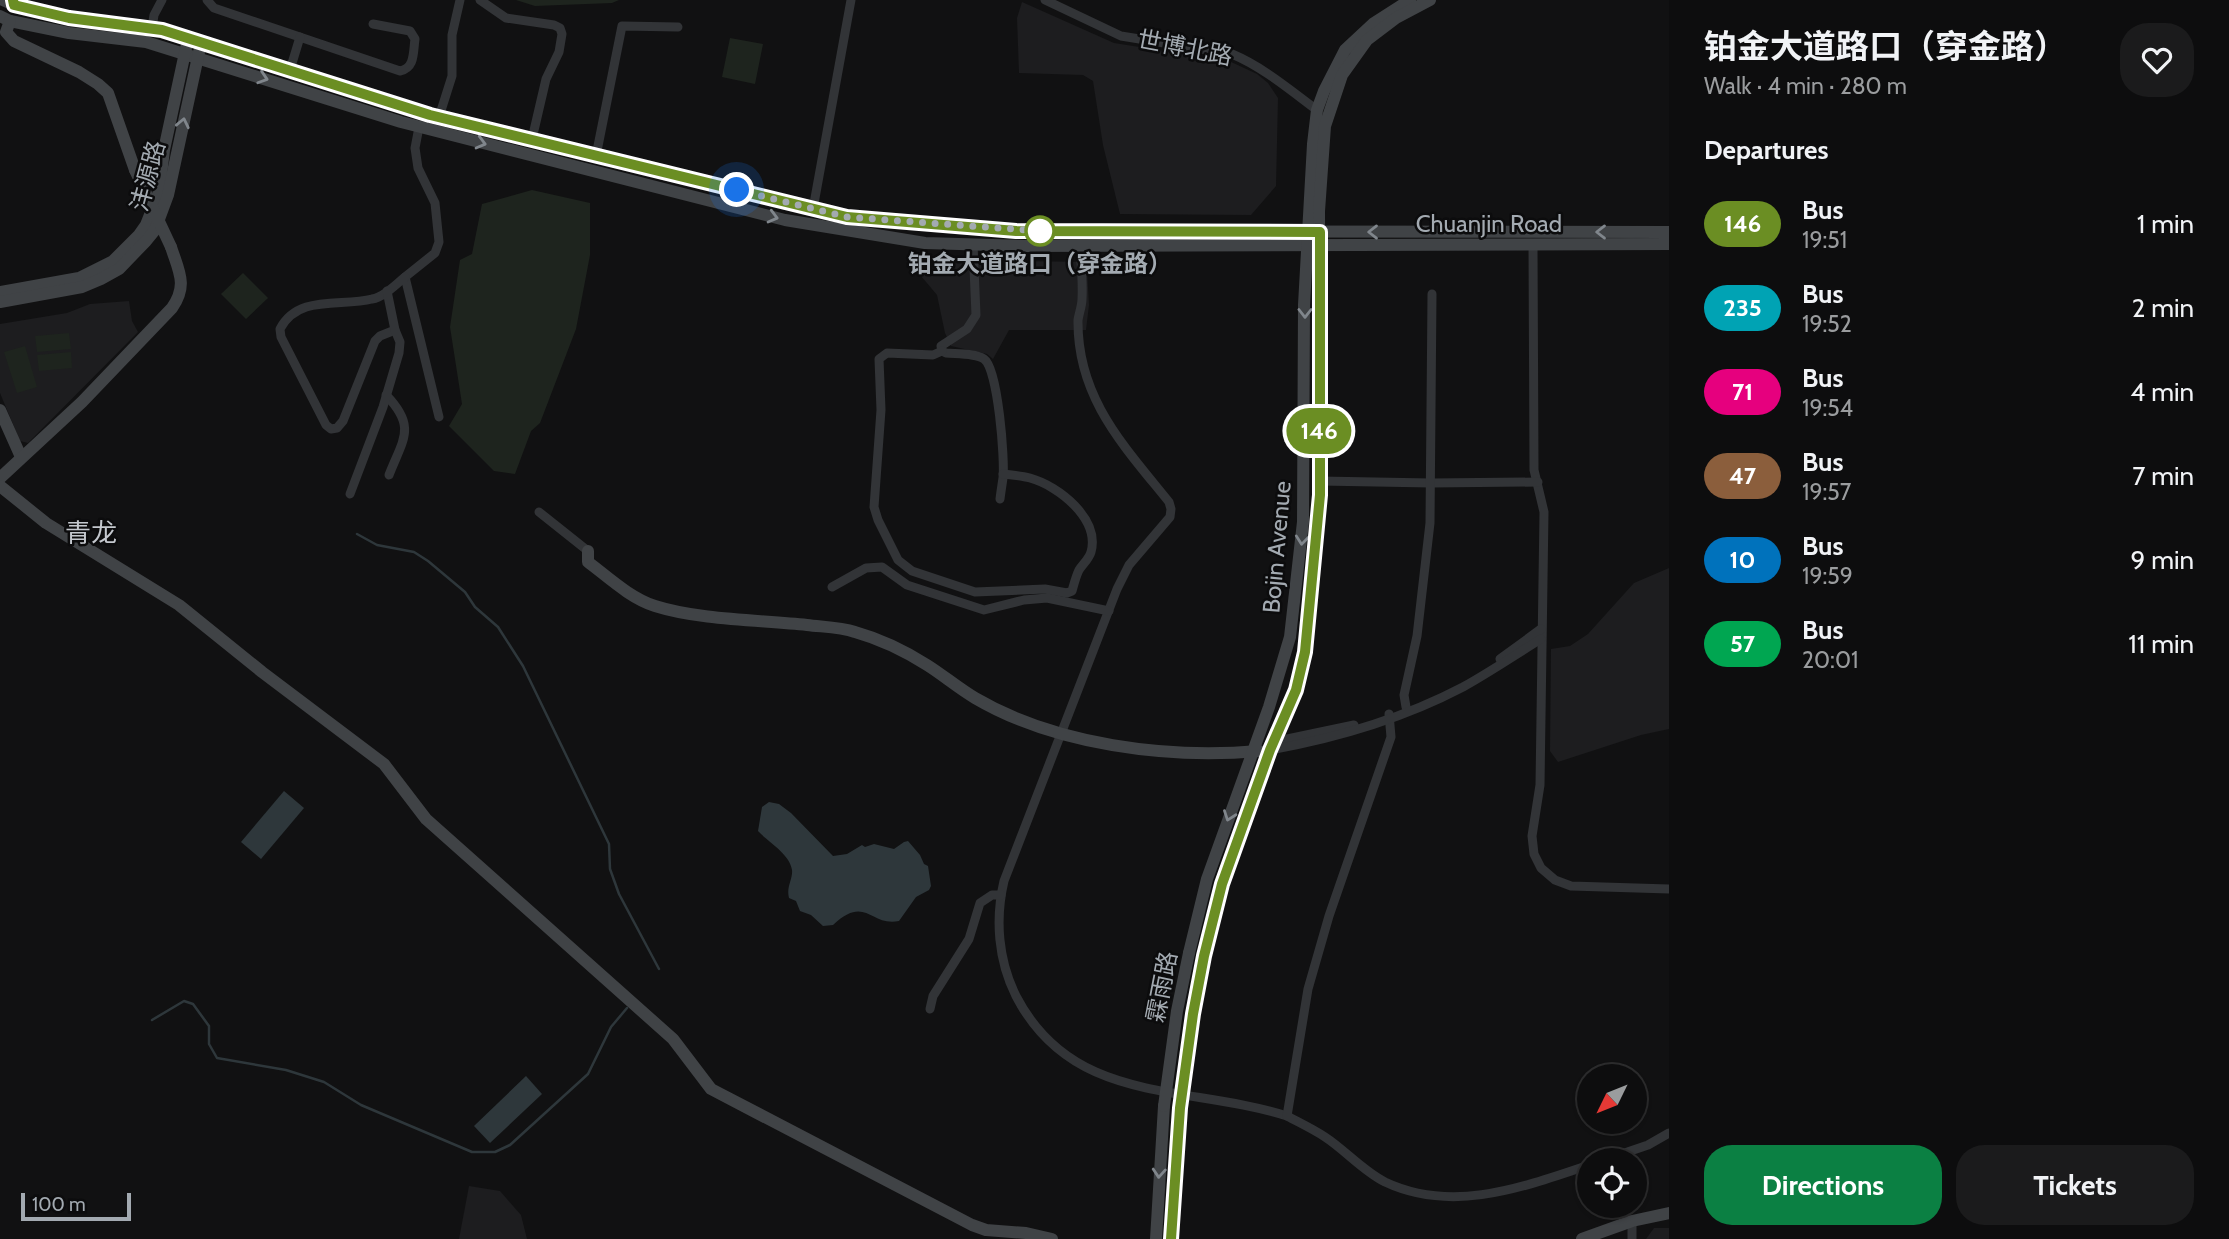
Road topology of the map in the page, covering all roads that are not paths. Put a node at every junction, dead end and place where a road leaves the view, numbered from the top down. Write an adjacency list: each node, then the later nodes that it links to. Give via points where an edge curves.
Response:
1 (162, 0): 13 (street)
2 (207, 0): 14 (street, via 214,8)
3 (460, 0): 21 (street, via 452,35 452,76)
4 (480, 0): 23 (street, via 506,18 560,28 559,52)
5 (851, 0): 25 (street)
6 (1045, 0): 20 (street, 世博北路, via 1121,36 1232,54)
7 (1410, 0): 20 (main road, Bojin Avenue, via 1374,23 1345,50)
8 (1430, 0): 27 (main road, Bojin Avenue, via 1367,40 1342,75 1325,126)
9 (10, 2): 13 (main road, via 69,18)
10 (373, 24): 14 (street, via 410,31 415,39 408,69 400,71)
11 (4, 26): 17 (main road, via 146,42); 42 (main road, bridge, via 14,41 79,72 108,93 181,279 181,295 148,334)
12 (678, 27): 24 (street, via 622,26)
13 (152, 29): 15 (main road)
14 (300, 37): 19 (street)
15 (188, 38): 16 (main road); 17 (main road, 沣源路)
16 (202, 42): 18 (main road, 沣源路); 19 (main road)
17 (185, 53): 18 (main road); 34 (main road, 沣源路, via 159,192 139,235 113,261 79,278)
18 (198, 57): 22 (main road, one-way to 22); 36 (main road, 沣源路, one-way to 18, via 102,279 118,269 155,230 168,195)
19 (290, 70): 21 (main road)
20 (1317, 110): 27 (main road, Bojin Avenue)
21 (439, 117): 23 (main road)
22 (419, 127): 28 (main road, one-way to 28, via 785,220 925,243); 32 (street, via 418,168 435,202 439,242 435,253)
23 (532, 139): 24 (main road)
24 (596, 156): 25 (main road)
25 (813, 209): 27 (main road, via 847,217 1016,231)
26 (1669, 232): 27 (main road, Chuanjin Road, one-way to 27)
27 (1314, 239): 30 (main road, Chuanjin Road); 31 (main road); 46 (main road, Bojin Avenue); 61 (main road, Bojin Avenue, one-way to 61, via 1304,305 1304,495 1299,562 1290,638)
28 (973, 244): 31 (main road); 38 (street, via 976,314 967,329 944,342)
29 (1669, 244): 30 (main road, Chuanjin Road)
30 (1533, 245): 47 (street, via 1534,470)
31 (1080, 246): 55 (street, via 1082,301 1078,318 1090,390 1099,411 1171,509 1166,523 1129,565)
32 (405, 277): 33 (street); 41 (street)
33 (387, 291): 37 (street); 37 (street, via 373,299 310,305 279,329 331,429 342,421 374,341)
34 (0, 292)
35 (1432, 294): 48 (street)
36 (0, 302)
37 (395, 330): 39 (street, via 400,342)
38 (942, 351): 43 (street, via 976,356 989,364 998,393); 43 (street, via 933,355 887,353 879,359 874,507 898,560 912,571 975,592 1072,591 1091,552 1091,532 1083,516 1044,484)
39 (386, 395): 44 (street, via 400,409 406,430); 50 (street)
40 (0, 410): 42 (main road)
41 (439, 417)
42 (21, 457): 45 (main road)
43 (1003, 474): 51 (street)
44 (389, 475)
45 (0, 478)
46 (1320, 481): 48 (street); 60 (main road, Bojin Avenue, via 1305,652 1296,690)
47 (1538, 482): 48 (street); 56 (street, via 1544,512)
48 (1431, 483): 57 (street)
49 (0, 486): 71 (main road, via 47,523 179,605 384,764 426,819 633,1002 673,1040 711,1089 972,1225)
50 (350, 494)
51 (1000, 499)
52 (539, 512): 53 (street)
53 (588, 551): 59 (main road, via 655,598 698,607 852,623 877,631 931,658 977,691)
54 (832, 587): 55 (street, via 866,568 882,567 907,584 984,610 1047,598)
55 (1109, 611): 59 (street)
56 (1541, 634): 57 (street, via 1458,684); 58 (street, via 1461,688); 62 (street, via 1540,785 1532,836 1541,868 1571,886)
57 (1406, 707): 58 (street)
58 (1389, 717): 60 (street); 65 (street, via 1391,737 1308,989)
59 (1063, 729): 61 (main road, via 1122,739); 63 (street)
60 (1271, 746): 61 (main road); 73 (main road, 霖雨路, bridge, via 1222,884 1204,956 1180,1108)
61 (1254, 748): 72 (main road, 霖雨路, one-way to 72, bridge, via 1207,879 1177,1011 1164,1106)
62 (1669, 889)
63 (1001, 895): 64 (street, via 980,903 969,939 933,996); 65 (street, via 1000,946 1012,988 1035,1025 1061,1052 1113,1080)
64 (930, 1009)
65 (1287, 1116): 68 (street, via 1324,1136 1383,1181 1438,1197 1492,1194)
66 (1669, 1133): 67 (street)
67 (1639, 1148)
68 (1577, 1169)
69 (1669, 1213): 70 (main road)
70 (1632, 1221): 74 (main road); 75 (street)
71 (1052, 1239)
72 (1156, 1239)
73 (1171, 1239)
74 (1582, 1239)
75 (1632, 1239)

